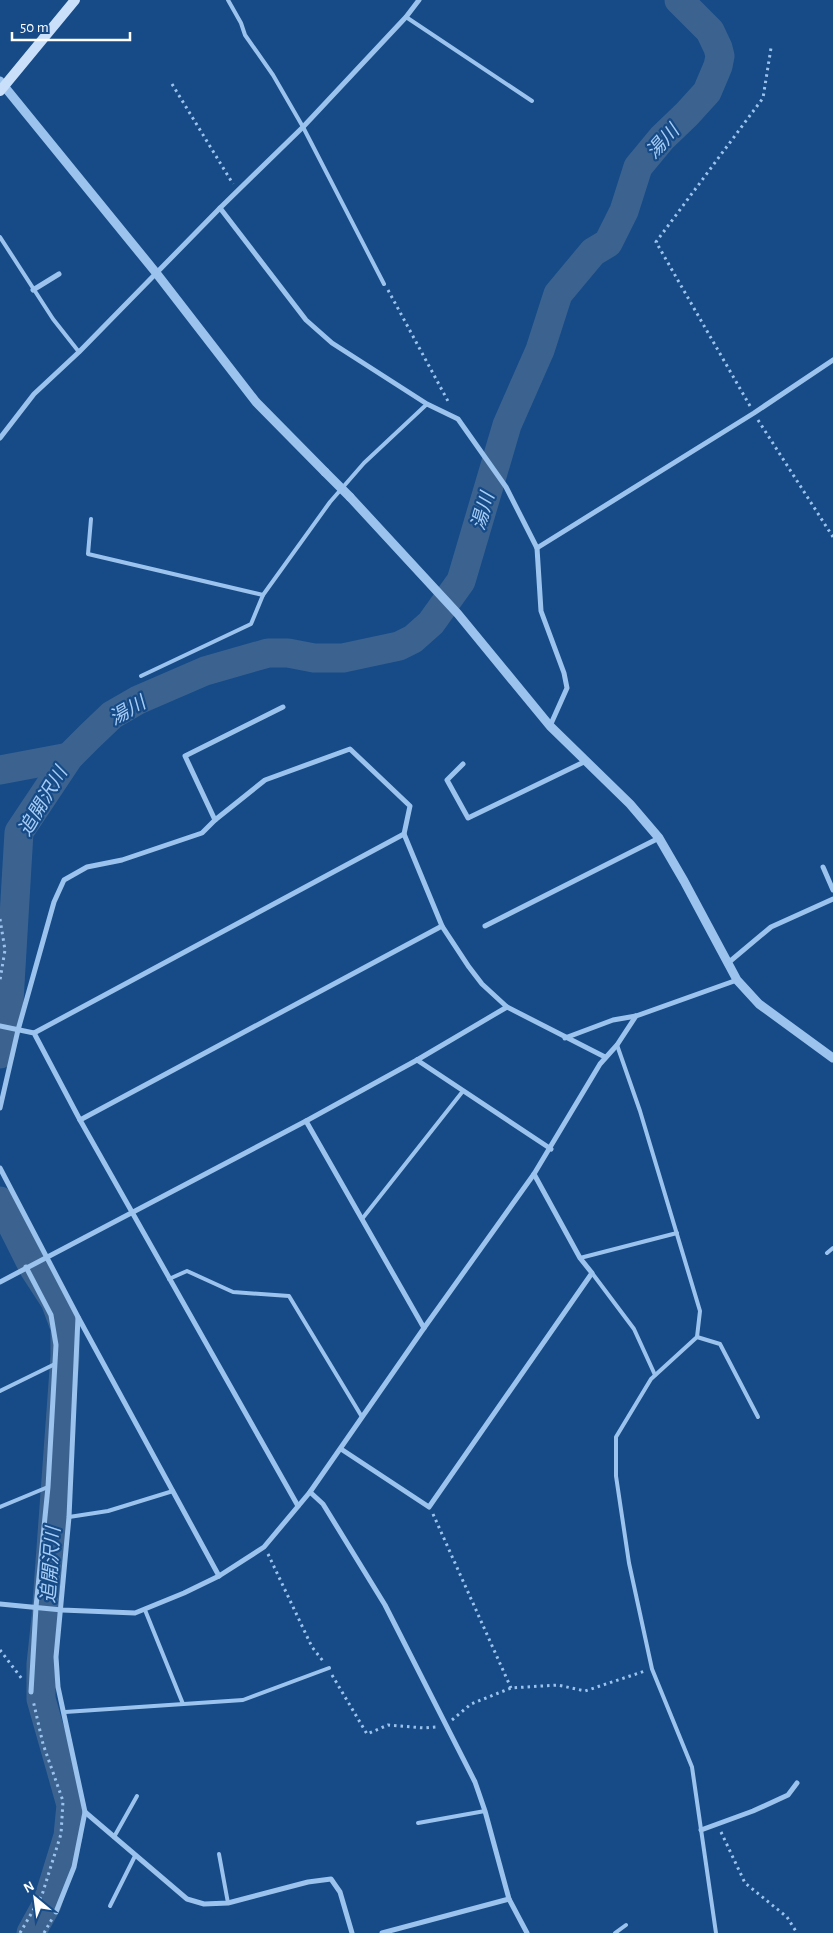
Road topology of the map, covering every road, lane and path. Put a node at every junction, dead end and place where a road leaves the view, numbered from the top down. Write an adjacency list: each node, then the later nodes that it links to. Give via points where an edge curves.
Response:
1 (75, 0): 7 (main road)
2 (228, 0): 9 (lane, via 245,35)
3 (419, 0): 4 (street)
4 (406, 16): 8 (lane); 9 (street)
5 (771, 48): 20 (path, via 763,98 656,242)
6 (172, 84): 10 (path)
7 (1, 86): 14 (street)
8 (532, 101)
9 (303, 127): 10 (street); 15 (lane)
10 (237, 191): 11 (street)
11 (220, 208): 14 (street); 19 (street, via 306,320 332,343)
12 (0, 237): 16 (lane)
13 (59, 274): 16 (street)
14 (157, 274): 17 (street); 29 (street, bridge, via 256,402 425,577)
15 (384, 284): 21 (path)
16 (33, 290): 17 (lane)
17 (79, 352): 22 (street, via 34,394)
18 (833, 360): 20 (street)
19 (427, 404): 21 (street); 26 (lane, via 364,463 330,502)
20 (754, 414): 24 (path); 25 (street)
21 (458, 419): 25 (street, via 506,487)
22 (0, 438)
23 (91, 519): 26 (lane, via 88,554)
24 (833, 538)
25 (537, 548): 29 (street, via 541,611 567,688)
26 (263, 595): 27 (lane, via 251,624)
27 (141, 676)
28 (283, 707): 32 (street, via 184,756)
29 (550, 726): 30 (street)
30 (586, 761): 31 (street, via 468,818 447,780); 34 (street, via 630,804)
31 (463, 764)
32 (215, 820): 33 (street, via 265,780 350,749 410,806); 47 (street, via 202,832 122,860 87,867 64,880 54,902)
33 (404, 834): 39 (street); 48 (street)
34 (658, 838): 40 (street); 41 (street)
35 (823, 867): 36 (street)
36 (833, 890)
37 (833, 899): 41 (street, via 771,927)
38 (0, 919): 42 (path, via 4,950)
39 (442, 926): 44 (street, via 482,984); 56 (street)
40 (485, 926)
41 (728, 963): 43 (street)
42 (0, 980)
43 (737, 980): 45 (street); 52 (street, via 759,1004)
44 (507, 1007): 49 (street); 53 (street)
45 (636, 1016): 49 (street, via 613,1020); 50 (street)
46 (0, 1026): 47 (street)
47 (18, 1030): 48 (street); 55 (street)
48 (34, 1033): 56 (street)
49 (565, 1038): 51 (street)
50 (617, 1044): 51 (street); 63 (lane)
51 (605, 1057): 58 (street)
52 (833, 1058)
53 (417, 1060): 54 (street); 57 (street)
54 (463, 1091): 58 (street); 62 (lane)
55 (0, 1108)
56 (80, 1120): 61 (street)
57 (306, 1121): 61 (street); 62 (street)
58 (551, 1149): 60 (street)
59 (0, 1168): 66 (street)
60 (534, 1174): 67 (street); 73 (street)
61 (132, 1212): 66 (street); 70 (street)
62 (362, 1219): 73 (street)
63 (677, 1233): 67 (lane); 74 (lane, via 700,1311)
64 (833, 1248): 65 (lane)
65 (827, 1253)
66 (45, 1257): 68 (street); 72 (street)
67 (580, 1258): 69 (street)
68 (28, 1266): 71 (street); 75 (street, via 51,1315)
69 (592, 1273): 76 (lane, via 634,1329); 86 (street)
70 (169, 1279): 78 (lane, via 187,1271 233,1292 290,1296); 84 (street)
71 (0, 1282)
72 (78, 1317): 82 (street); 87 (street)
73 (424, 1328): 78 (street)
74 (697, 1337): 76 (lane); 79 (lane, via 720,1344)
75 (55, 1364): 77 (lane); 81 (street)
76 (655, 1375): 95 (lane, via 616,1437 616,1476)
77 (0, 1391)
78 (362, 1417): 80 (street)
79 (758, 1417)
80 (341, 1449): 83 (street); 86 (street)
81 (48, 1487): 85 (lane); 90 (street)
82 (174, 1491): 87 (lane, via 108,1511); 88 (street)
83 (310, 1492): 84 (street); 100 (street, via 323,1504 385,1605)
84 (298, 1506): 88 (street, via 264,1547)
85 (0, 1507)
86 (429, 1507): 96 (path)
87 (69, 1517): 91 (street)
88 (219, 1576): 92 (street)
89 (0, 1604): 90 (street)
90 (38, 1607): 91 (street); 97 (street)
91 (62, 1610): 92 (street, via 134,1613); 99 (street, via 56,1657)
92 (145, 1610): 98 (lane)
93 (0, 1650): 97 (path)
94 (329, 1668): 98 (lane, via 243,1700)
95 (652, 1669): 96 (path, via 585,1691 558,1685); 107 (lane, via 692,1767)
96 (511, 1688): 100 (path, via 471,1704)
97 (31, 1692): 116 (path, via 43,1744 62,1801 61,1834 42,1895)
98 (183, 1704): 99 (lane)
99 (64, 1712): 104 (street)
100 (446, 1725): 103 (street, via 475,1782)
101 (798, 1783): 106 (street, via 788,1795)
102 (137, 1796): 108 (lane)
103 (485, 1811): 105 (lane); 111 (street)
104 (85, 1812): 108 (street); 114 (street, via 74,1866)
105 (418, 1823)
106 (717, 1824): 107 (street); 123 (path, via 744,1883 787,1917)
107 (701, 1830): 122 (lane)
108 (114, 1837): 110 (street)
109 (219, 1854): 112 (lane)
110 (135, 1856): 112 (street, via 187,1899 204,1904); 113 (lane)
111 (509, 1899): 119 (street); 120 (street)
112 (228, 1903): 118 (street, via 331,1879 340,1892)
113 (110, 1906)
114 (56, 1912): 117 (path)
115 (626, 1926): 121 (lane)
116 (20, 1933)
117 (44, 1933)
118 (352, 1933)
119 (382, 1933)
120 (528, 1933)
121 (616, 1933)
122 (716, 1933)
123 (798, 1933)

